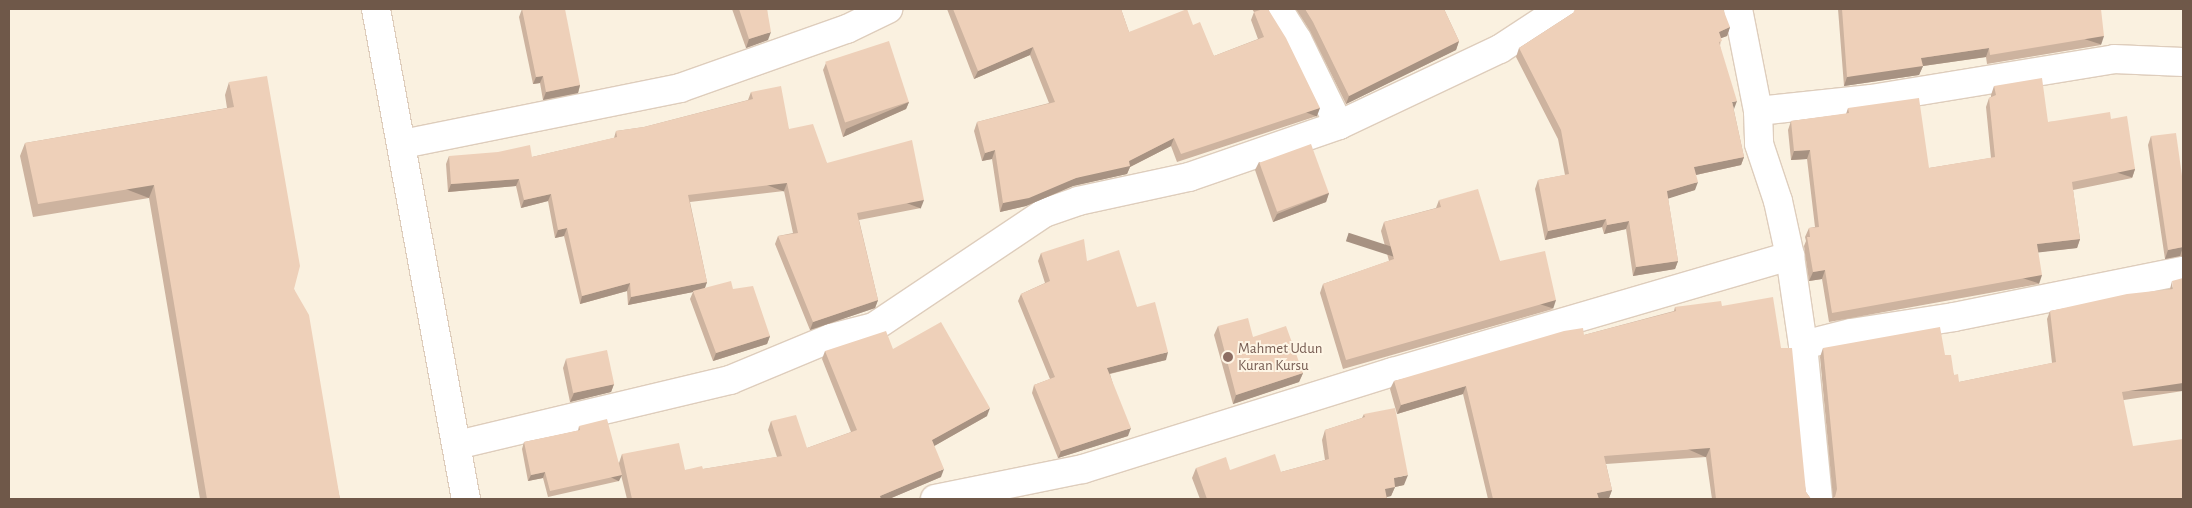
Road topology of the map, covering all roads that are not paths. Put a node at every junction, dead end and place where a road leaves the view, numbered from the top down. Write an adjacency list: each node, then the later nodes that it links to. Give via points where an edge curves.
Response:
1 (376, 9): 9 (street)
2 (888, 9): 9 (street, via 847,29 680,88)
3 (1278, 9): 8 (street, via 1297,39)
4 (1561, 9): 8 (street, via 1500,49)
5 (1738, 9): 7 (street)
6 (2183, 62): 7 (street, via 2114,59 1872,99)
7 (1758, 110): 10 (street, via 1759,144 1778,202)
8 (1339, 125): 13 (street, via 1190,177 1078,201 1044,214 874,327 831,338 730,380)
9 (403, 144): 13 (street)
10 (1790, 256): 12 (street); 15 (street, via 1412,366 1083,469)
11 (2183, 271): 12 (street, via 1954,317 1851,333)
12 (1803, 345): 16 (street)
13 (458, 445): 14 (street)
14 (466, 499)
15 (935, 499)
16 (1818, 499)

